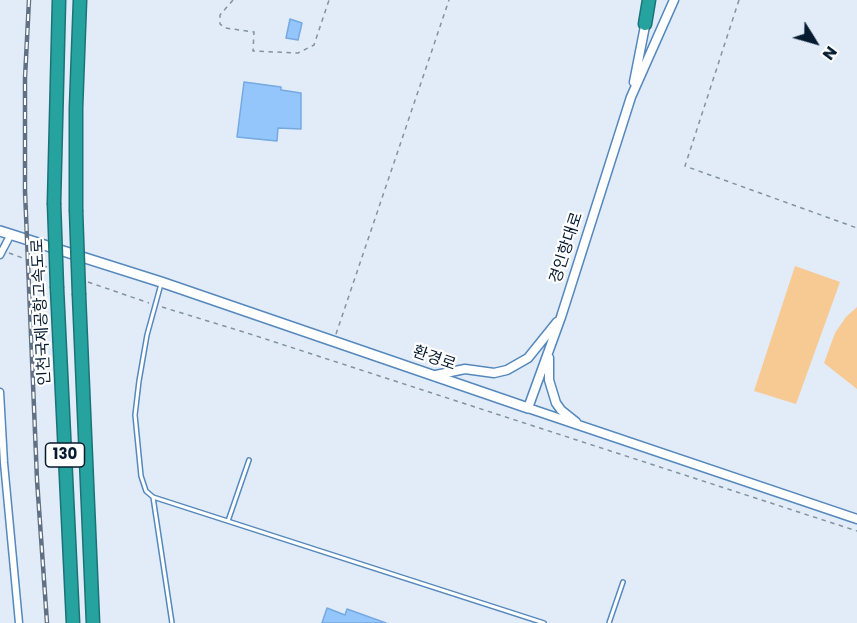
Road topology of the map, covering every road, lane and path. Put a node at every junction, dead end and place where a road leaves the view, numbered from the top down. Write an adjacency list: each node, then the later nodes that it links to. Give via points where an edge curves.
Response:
1 (59, 0): 35 (highway, 인천국제공항고속도로 / 130, bridge, via 54,202)
2 (80, 0): 36 (highway, 130, bridge, via 76,210)
3 (233, 0): 4 (path, via 220,15 220,24 254,32 253,51 298,53 314,45)
4 (329, 0)
5 (449, 0): 21 (path)
6 (649, 0): 10 (highway)
7 (654, 0): 10 (street, 경인항대로)
8 (674, 0): 11 (street, 경인항대로)
9 (739, 0): 12 (path, via 685,166)
10 (645, 24): 11 (street, 경인항대로)
11 (632, 97): 20 (street, 경인항대로)
12 (857, 228)
13 (0, 231): 14 (main road, 환경로)
14 (11, 233): 15 (street); 18 (main road, 환경로)
15 (1, 253): 16 (path)
16 (47, 267)
17 (80, 279): 19 (path)
18 (161, 282): 19 (lane); 21 (main road, 환경로)
19 (154, 305): 29 (lane, via 135,416 141,476 146,491); 32 (path)
20 (561, 317): 22 (street, 경인항대로); 23 (street, via 528,358 507,370 494,373 465,369)
21 (333, 340): 23 (main road, 환경로)
22 (549, 353): 25 (street, 경인항대로); 26 (street, via 549,380 556,403 575,422)
23 (436, 375): 25 (main road, 환경로)
24 (0, 392): 28 (street)
25 (528, 408): 26 (street, 환경로)
26 (603, 434): 30 (street, 환경로)
27 (249, 460): 31 (lane)
28 (2, 462): 34 (street)
29 (153, 497): 31 (lane); 37 (lane)
30 (857, 519)
31 (228, 521): 38 (lane)
32 (857, 531)
33 (623, 582): 39 (lane)
34 (19, 623)
35 (73, 623)
36 (93, 623)
37 (172, 623)
38 (544, 623)
39 (609, 623)

